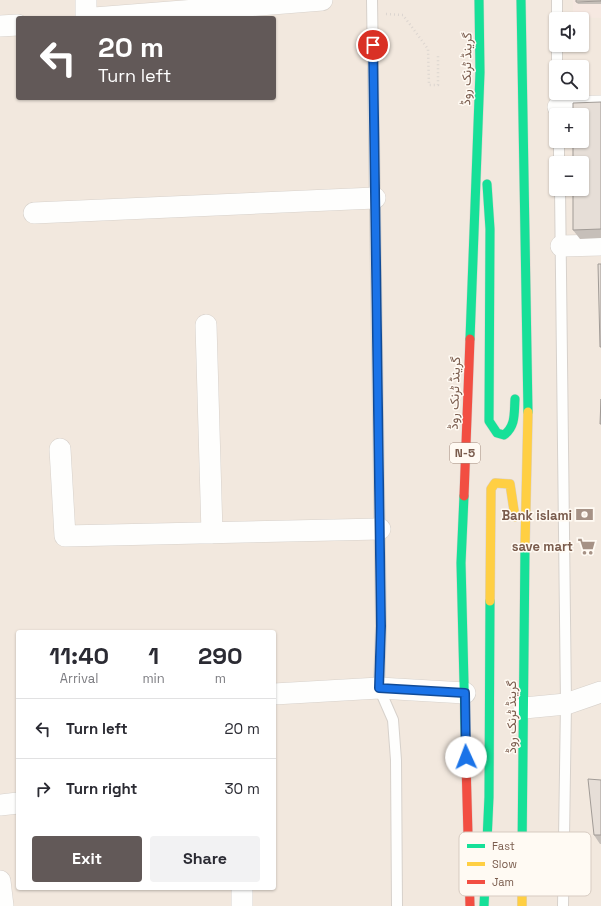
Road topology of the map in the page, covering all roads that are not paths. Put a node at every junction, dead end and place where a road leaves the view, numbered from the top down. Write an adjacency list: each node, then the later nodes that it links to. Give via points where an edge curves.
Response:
1 (86, 0): 9 (street)
2 (322, 0): 7 (street)
3 (372, 0): 18 (lane)
4 (479, 0): 13 (highway, گرینڈ ٹرنک روڈ / N-5)
5 (520, 0): 16 (highway, گرینڈ ٹرنک روڈ)
6 (557, 0): 8 (lane)
7 (193, 5): 10 (street)
8 (557, 12)
9 (86, 16)
10 (109, 16)
11 (16, 25): 12 (street)
12 (0, 26)
13 (480, 72): 24 (highway, via 490,229 489,421 493,430 501,435 514,425); 31 (highway, گرینڈ ٹرنک روڈ / N-5, via 461,563)
14 (601, 106): 15 (street)
15 (558, 107)
16 (524, 188): 23 (highway); 28 (highway, گرینڈ ٹرنک روڈ, via 528,427)
17 (560, 196): 21 (lane)
18 (375, 198): 19 (street); 26 (lane)
19 (34, 213)
20 (601, 245): 21 (street)
21 (561, 246): 33 (lane)
22 (206, 325): 27 (street)
23 (517, 346)
24 (516, 386)
25 (60, 449): 27 (street, via 65,536)
26 (380, 528): 27 (street); 29 (lane)
27 (212, 532)
28 (524, 578): 34 (highway, گرینڈ ٹرنک روڈ); 38 (highway, via 511,488 507,483 495,483 491,489)
29 (379, 688): 31 (street); 32 (street); 49 (lane, via 393,720 396,760)
30 (601, 692): 33 (street)
31 (465, 693): 37 (highway, گرینڈ ٹرنک روڈ / N-5)
32 (276, 694)
33 (566, 704): 34 (street); 40 (lane)
34 (524, 708): 39 (highway, گرینڈ ٹرنک روڈ)
35 (16, 803): 36 (street)
36 (0, 805)
37 (468, 832)
38 (487, 832)
39 (523, 832)
40 (564, 832)
41 (0, 881): 47 (street)
42 (242, 890): 48 (street)
43 (470, 896): 50 (highway, گرینڈ ٹرنک روڈ / N-5)
44 (484, 896): 51 (highway)
45 (522, 896): 52 (highway, گرینڈ ٹرنک روڈ)
46 (563, 896): 53 (lane)
47 (3, 906)
48 (242, 906)
49 (397, 906)
50 (470, 906)
51 (484, 906)
52 (522, 906)
53 (563, 906)

